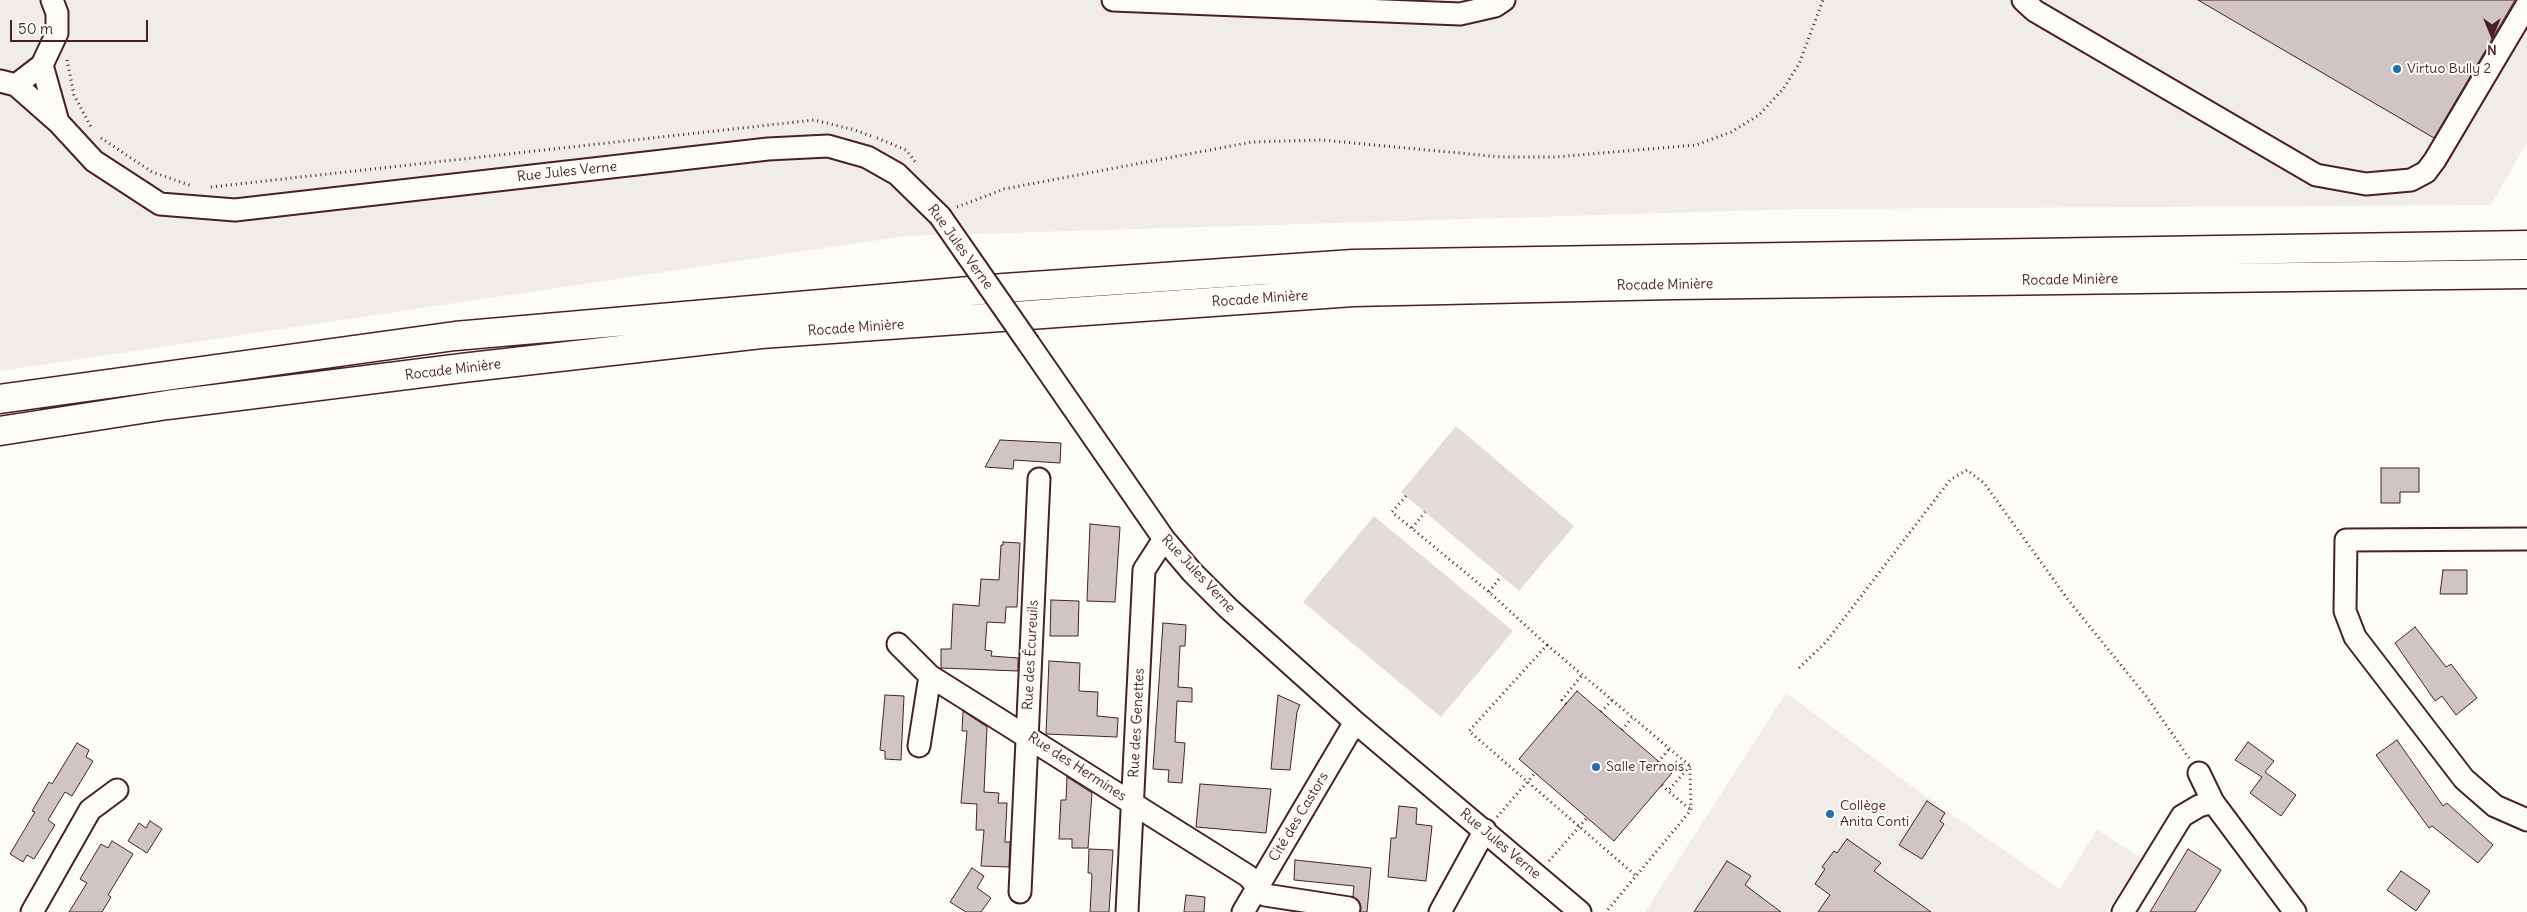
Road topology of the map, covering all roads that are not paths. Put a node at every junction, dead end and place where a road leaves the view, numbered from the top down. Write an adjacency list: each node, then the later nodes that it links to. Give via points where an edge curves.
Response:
1 (1113, 0): 2 (street, via 1460,14 1495,6)
2 (1504, 0)
3 (2023, 0): 5 (street, via 2316,175 2366,184 2411,180 2426,172)
4 (58, 4): 6 (street, via 57,33)
5 (2527, 5)
6 (42, 65): 7 (street); 8 (street)
7 (8, 83): 8 (street, Rue Jules Verne)
8 (58, 122): 14 (street, Rue Jules Verne, bridge, via 94,162 160,204 235,210 768,149 828,146 867,157 896,174 940,216)
9 (2527, 245): 11 (highway, Rocade Minière, via 1353,264 1004,288 455,336)
10 (2527, 274): 12 (highway, Rocade Minière, via 1353,292 761,334 166,405)
11 (0, 399)
12 (0, 431)
13 (1040, 479): 19 (street, Rue des Écureuils)
14 (1164, 539): 18 (street, Rue Jules Verne, via 1228,608); 24 (street, Rue des Genettes, via 1144,570)
15 (2527, 539): 25 (street, via 2346,540 2345,611 2356,638 2464,779 2495,806)
16 (898, 644): 17 (street, Rue des Hermines)
17 (930, 676): 19 (street, Rue des Hermines); 20 (street)
18 (1355, 722): 26 (street, Rue Jules Verne); 27 (street, Cité des Castors)
19 (1027, 735): 24 (street, Rue des Hermines); 28 (street, Rue des Écureuils)
20 (919, 746)
21 (2198, 773): 23 (street)
22 (117, 790): 30 (street, via 90,810)
23 (2213, 802): 35 (street, via 2198,806 2182,816); 36 (street)
24 (1133, 804): 27 (street, Rue des Hermines, via 1248,876); 31 (street, Rue des Genettes)
25 (2527, 820)
26 (1485, 830): 33 (street); 34 (street, Rue Jules Verne)
27 (1258, 887): 29 (street, Rue des Hermines, via 1265,895); 32 (street, Cité des Castors)
28 (1020, 892)
29 (1349, 908)
30 (32, 912)
31 (1127, 912)
32 (1243, 912)
33 (1440, 912)
34 (1580, 912)
35 (2123, 912)
36 (2295, 912)

